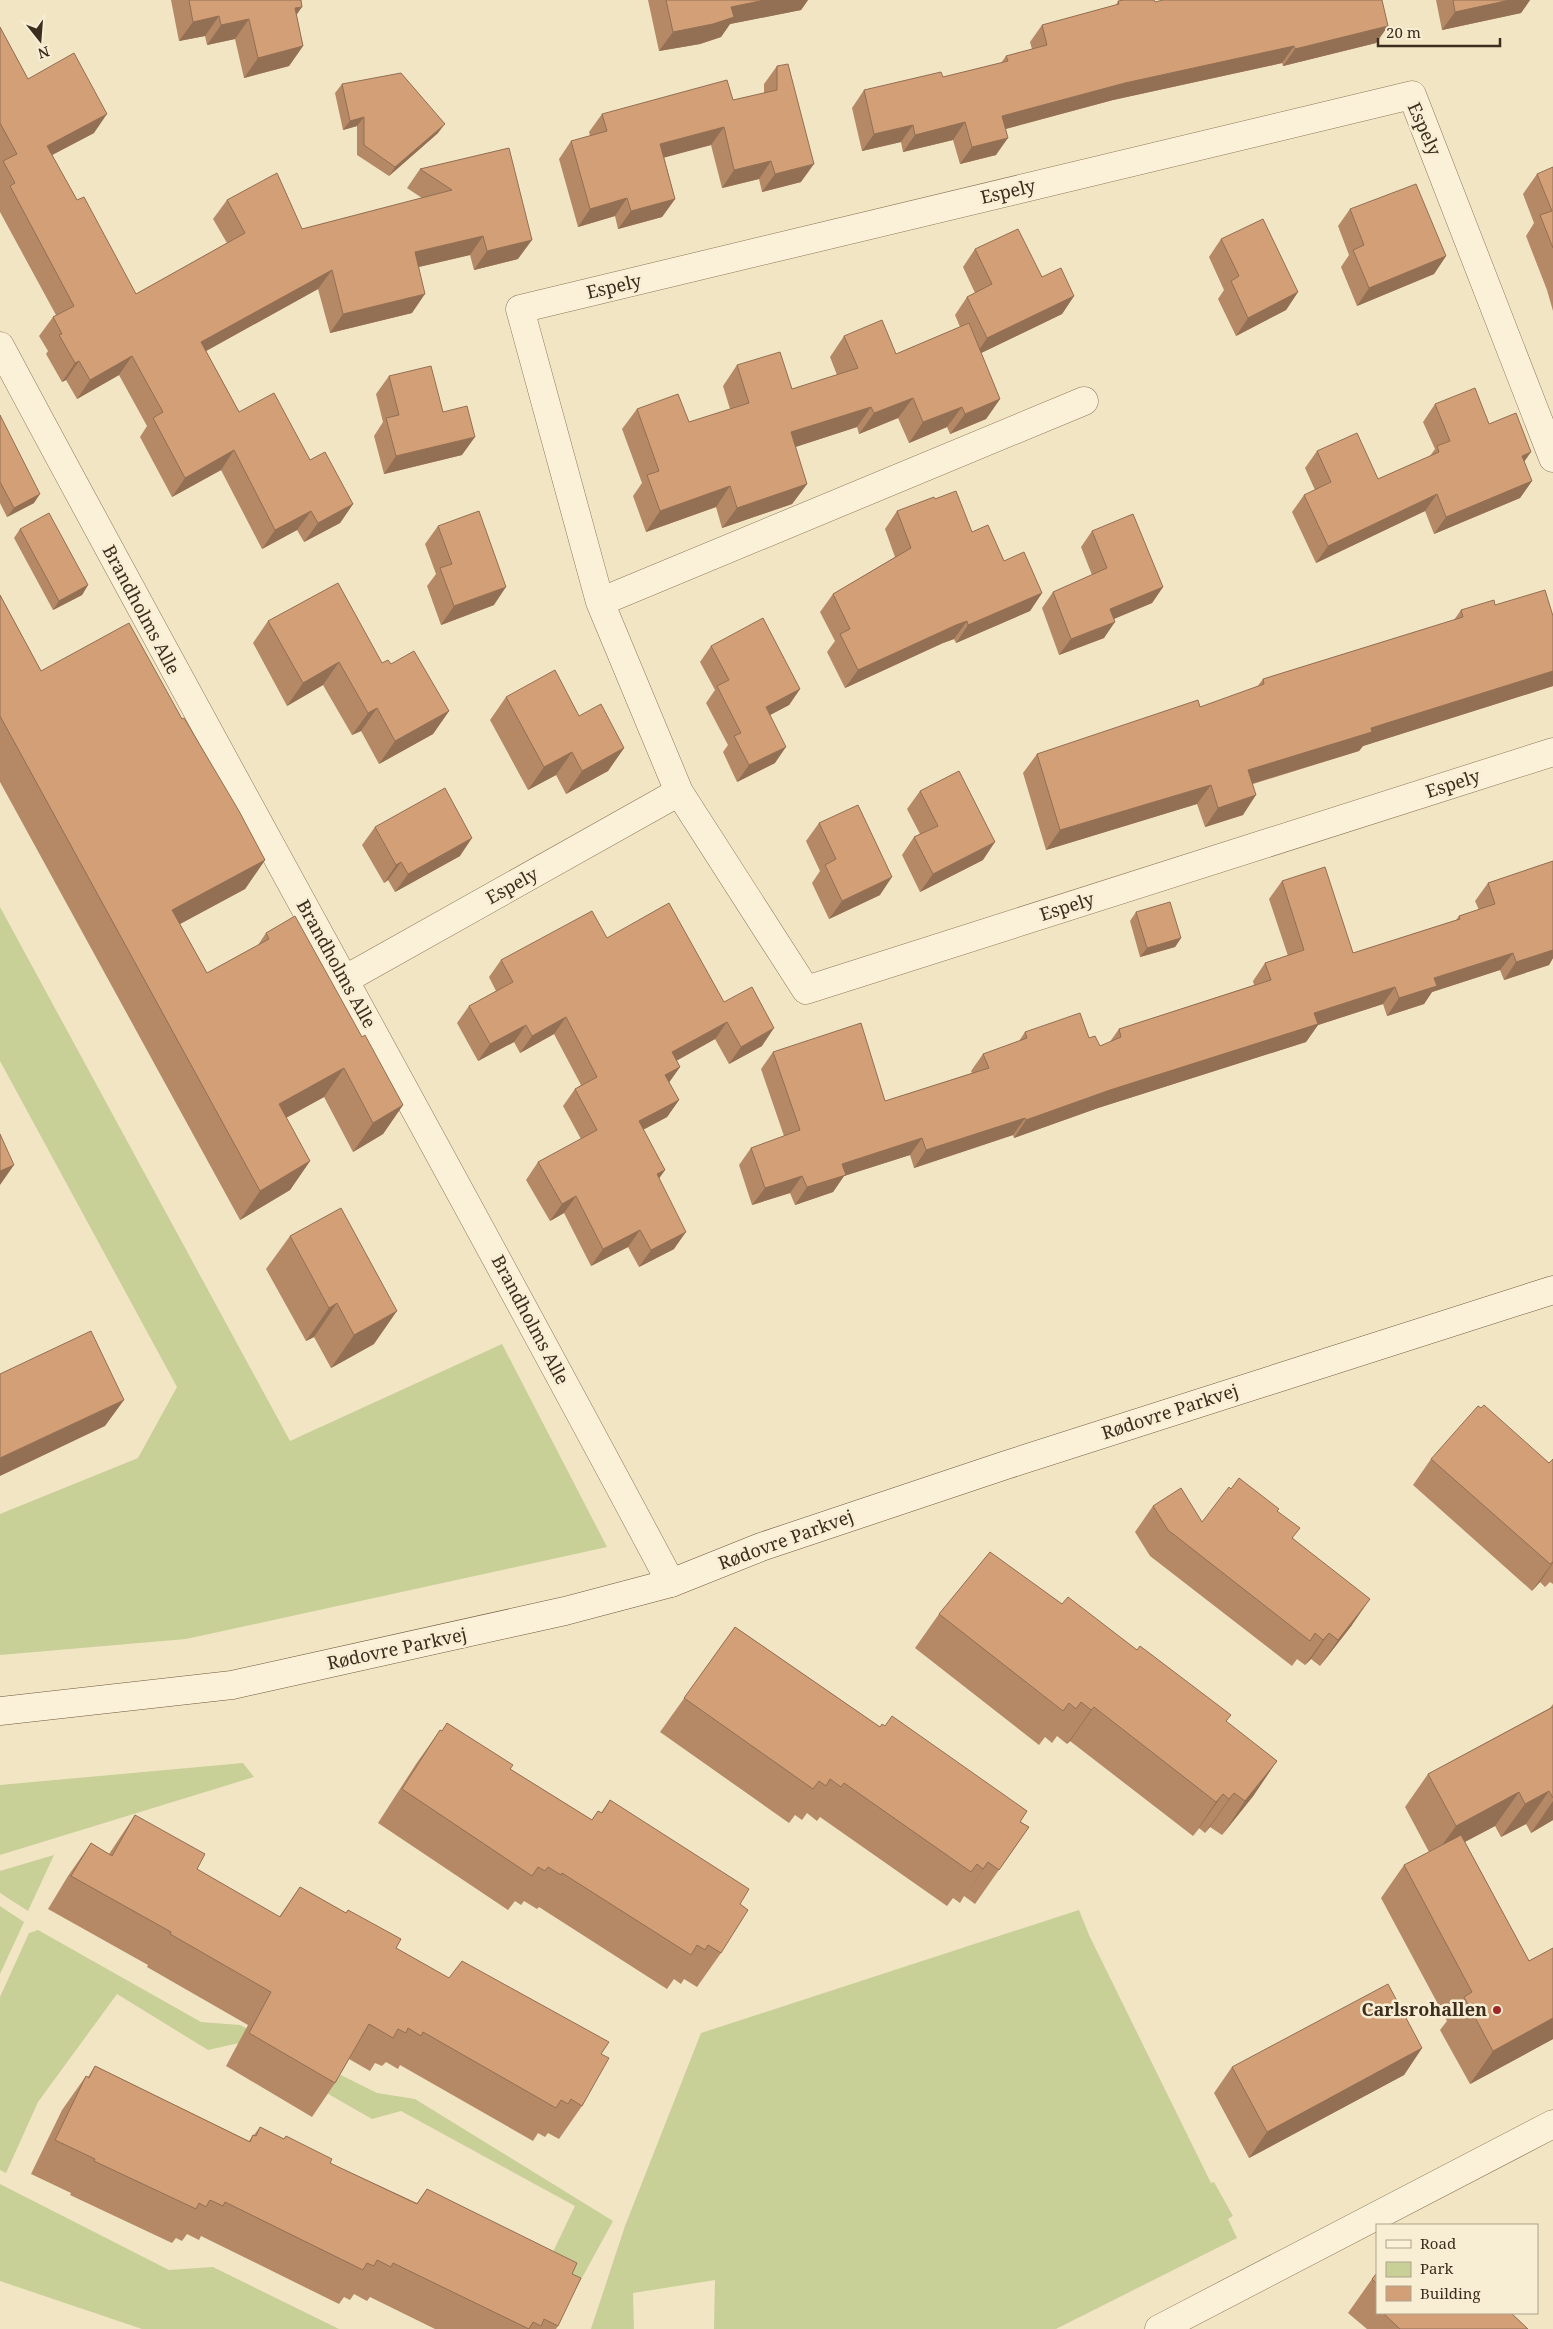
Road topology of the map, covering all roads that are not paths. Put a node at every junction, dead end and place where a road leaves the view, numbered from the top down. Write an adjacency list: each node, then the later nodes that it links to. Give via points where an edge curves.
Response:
1 (0, 346): 7 (street, Brandholms Alle, via 133,597)
2 (1084, 402): 4 (street)
3 (1553, 458): 4 (street, Espely, via 1412,96 520,309)
4 (600, 602): 6 (street, Espely)
5 (1553, 752): 6 (street, Espely, via 806,990)
6 (679, 792): 7 (street, Espely)
7 (344, 980): 9 (street, Brandholms Alle)
8 (1553, 1290): 9 (street, Rødovre Parkvej, via 1006,1464 762,1547)
9 (671, 1583): 10 (street, Rødovre Parkvej, via 565,1612 232,1685)
10 (0, 1711)
11 (1553, 2124): 12 (street)
12 (1159, 2329)

